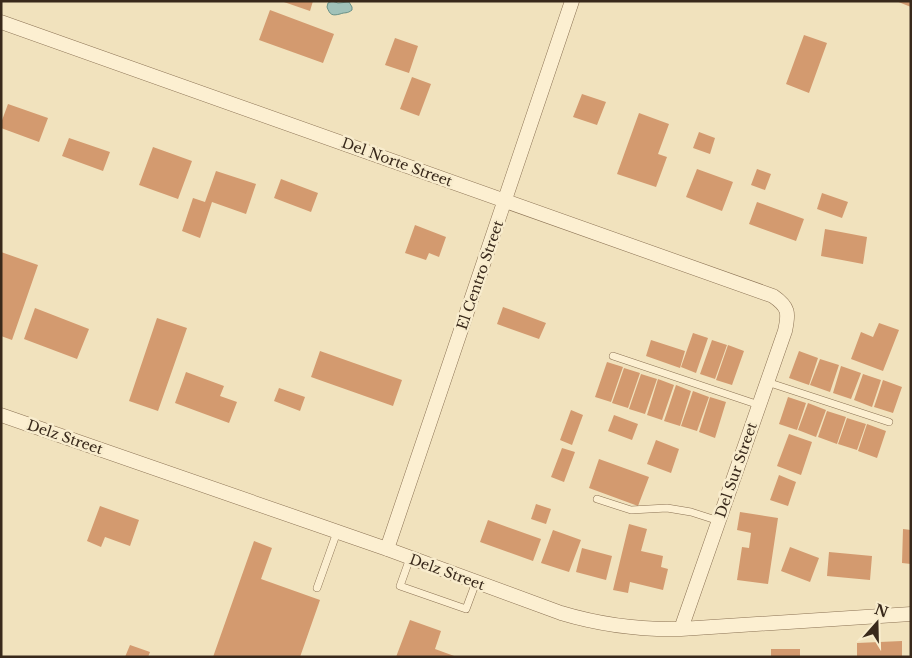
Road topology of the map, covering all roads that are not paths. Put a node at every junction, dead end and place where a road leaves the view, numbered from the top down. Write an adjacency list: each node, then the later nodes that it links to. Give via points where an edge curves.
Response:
1 (572, 1): 3 (street, El Centro Street)
2 (1, 22): 3 (street, Del Norte Street)
3 (505, 201): 4 (street, Del Norte Street, via 773,296); 13 (street, El Centro Street)
4 (787, 310): 6 (street, Del Sur Street, via 785,331)
5 (614, 356): 7 (lane)
6 (767, 382): 7 (street, Del Sur Street); 9 (lane)
7 (759, 405): 11 (street, Del Sur Street)
8 (1, 415): 12 (street, Delz Street)
9 (888, 422)
10 (597, 498): 11 (lane, via 631,510 667,508)
11 (719, 521): 18 (street, Del Sur Street)
12 (337, 532): 13 (street, Delz Street); 16 (lane)
13 (387, 549): 14 (street, Delz Street)
14 (410, 558): 15 (street, Delz Street); 15 (lane, via 400,586 466,609)
15 (476, 582): 18 (street, Delz Street, via 589,621 625,627)
16 (317, 588)
17 (911, 614): 18 (street, Delz Street)
18 (682, 629)

